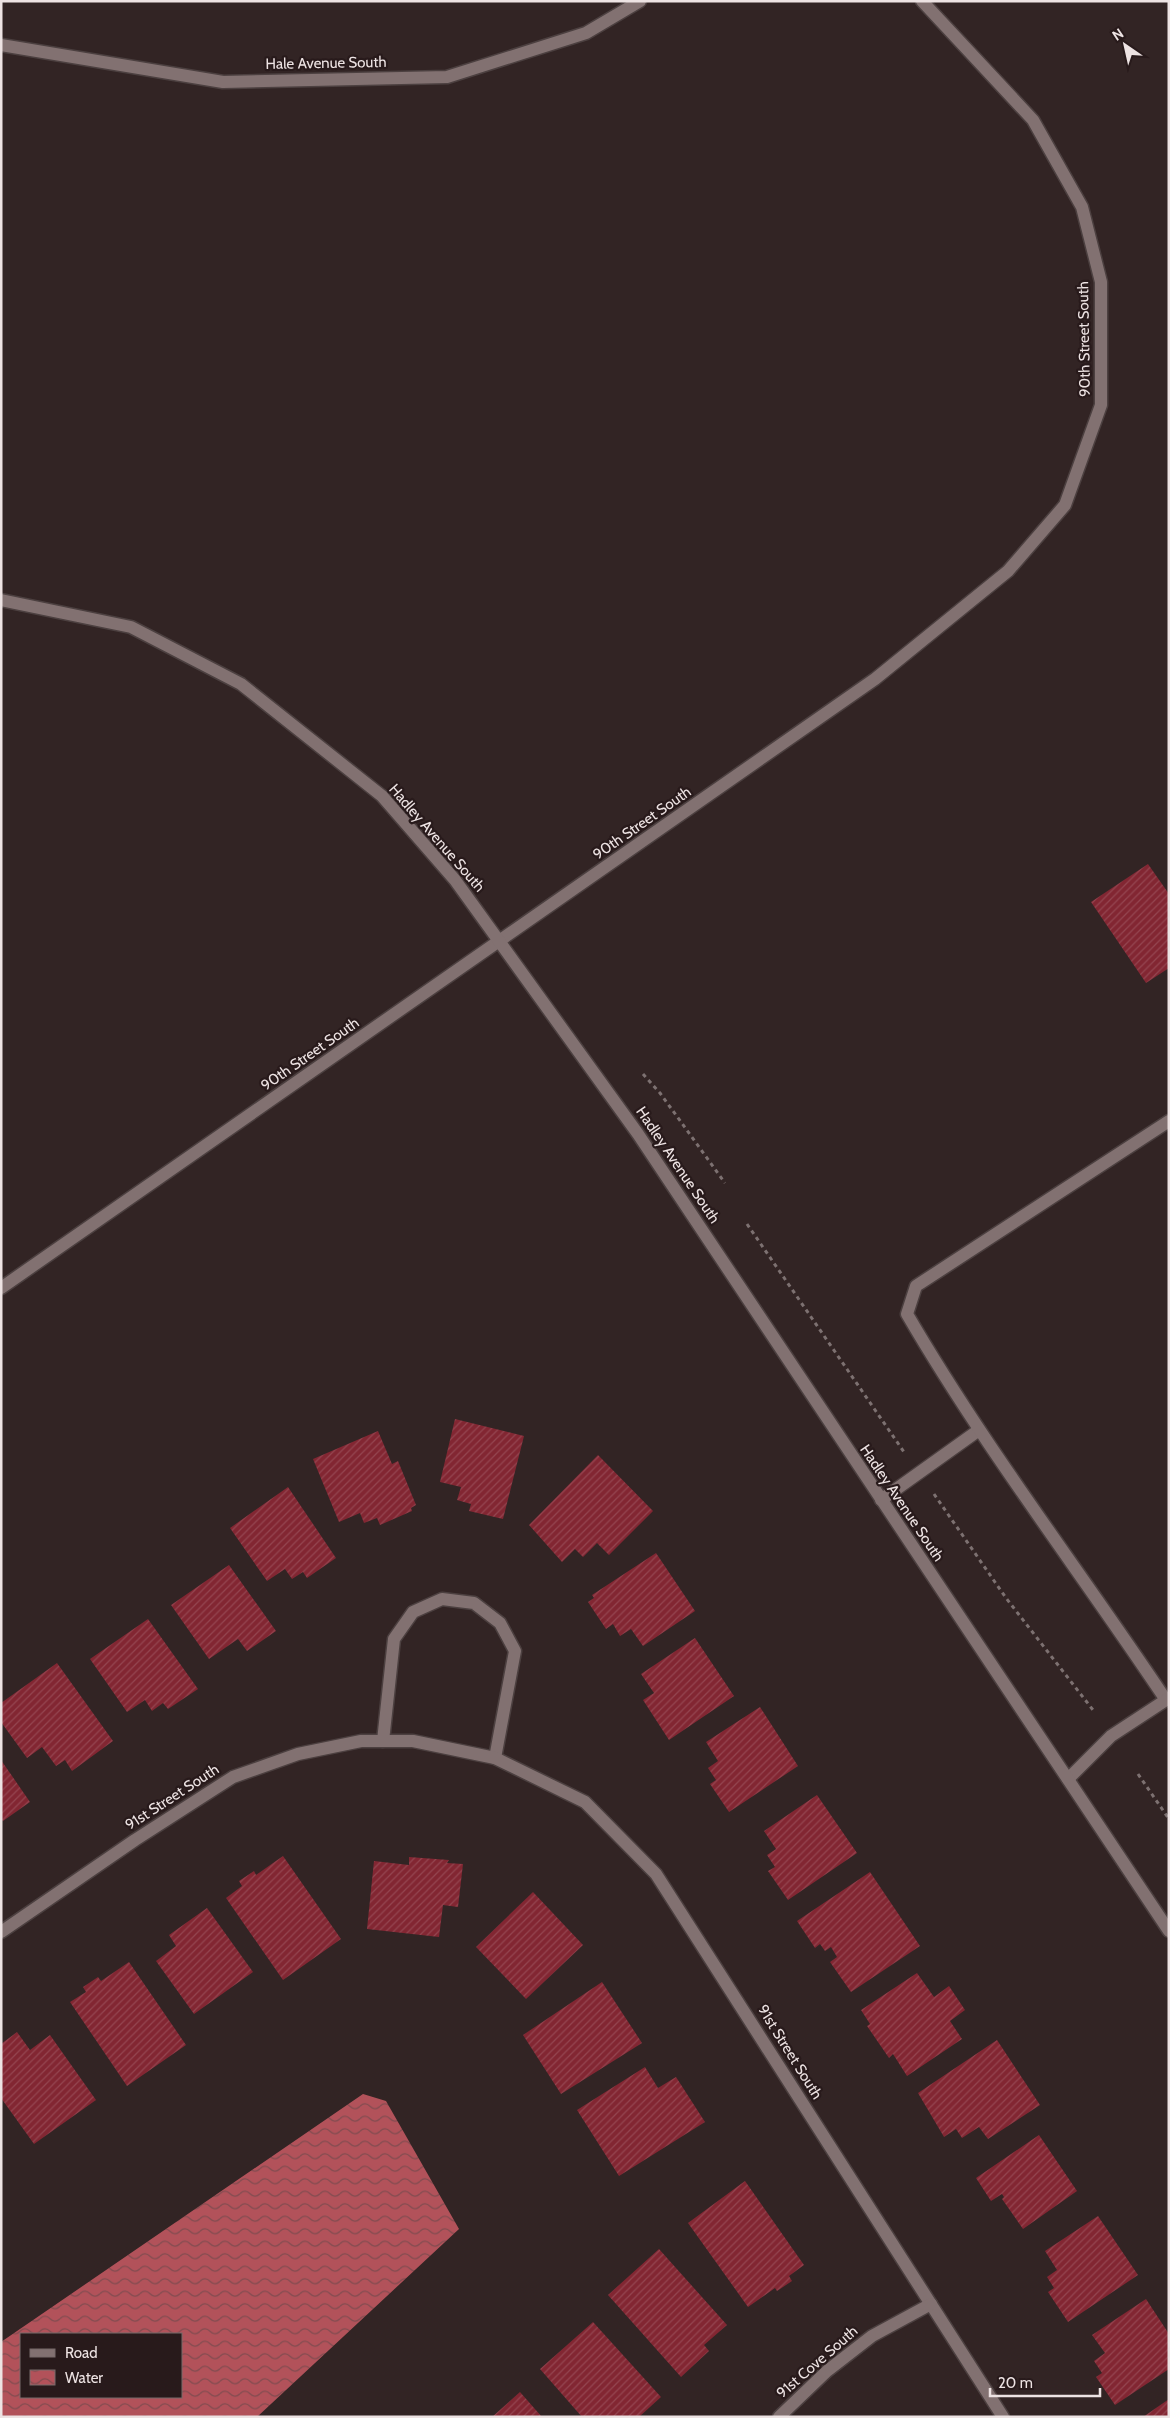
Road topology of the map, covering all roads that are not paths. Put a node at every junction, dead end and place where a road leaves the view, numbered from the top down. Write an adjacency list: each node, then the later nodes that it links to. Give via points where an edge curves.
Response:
1 (640, 1): 3 (street, Hale Avenue South, via 586,32 447,77 223,82)
2 (922, 1): 5 (street, 90th Street South, via 1033,120 1082,208 1101,282 1102,404 1065,505 1008,571 875,679)
3 (1, 45)
4 (1, 600): 5 (street, Hadley Avenue South, via 131,627 241,684 382,796 455,880)
5 (500, 942): 7 (street, 90th Street South); 9 (street, Hadley Avenue South, via 638,1134)
6 (1169, 1121): 8 (street, via 916,1286 907,1314 940,1372)
7 (1, 1288)
8 (979, 1430): 9 (street); 10 (street)
9 (881, 1500): 13 (street, Hadley Avenue South)
10 (1168, 1699): 13 (street, via 1112,1736)
11 (383, 1741): 12 (street, 91st Street South, via 413,1741); 12 (street, via 394,1639 413,1612 442,1599 474,1603 500,1623 515,1650); 15 (street, 91st Street South, via 361,1741 298,1754 233,1777)
12 (495, 1758): 16 (street, 91st Street South, via 585,1802 656,1874)
13 (1068, 1780): 14 (street, Hadley Avenue South)
14 (1169, 1931)
15 (1, 1932)
16 (931, 2304): 17 (street, 91st Cove South, via 872,2336 827,2371); 18 (street, 91st Street South)
17 (778, 2417)
18 (1003, 2417)

